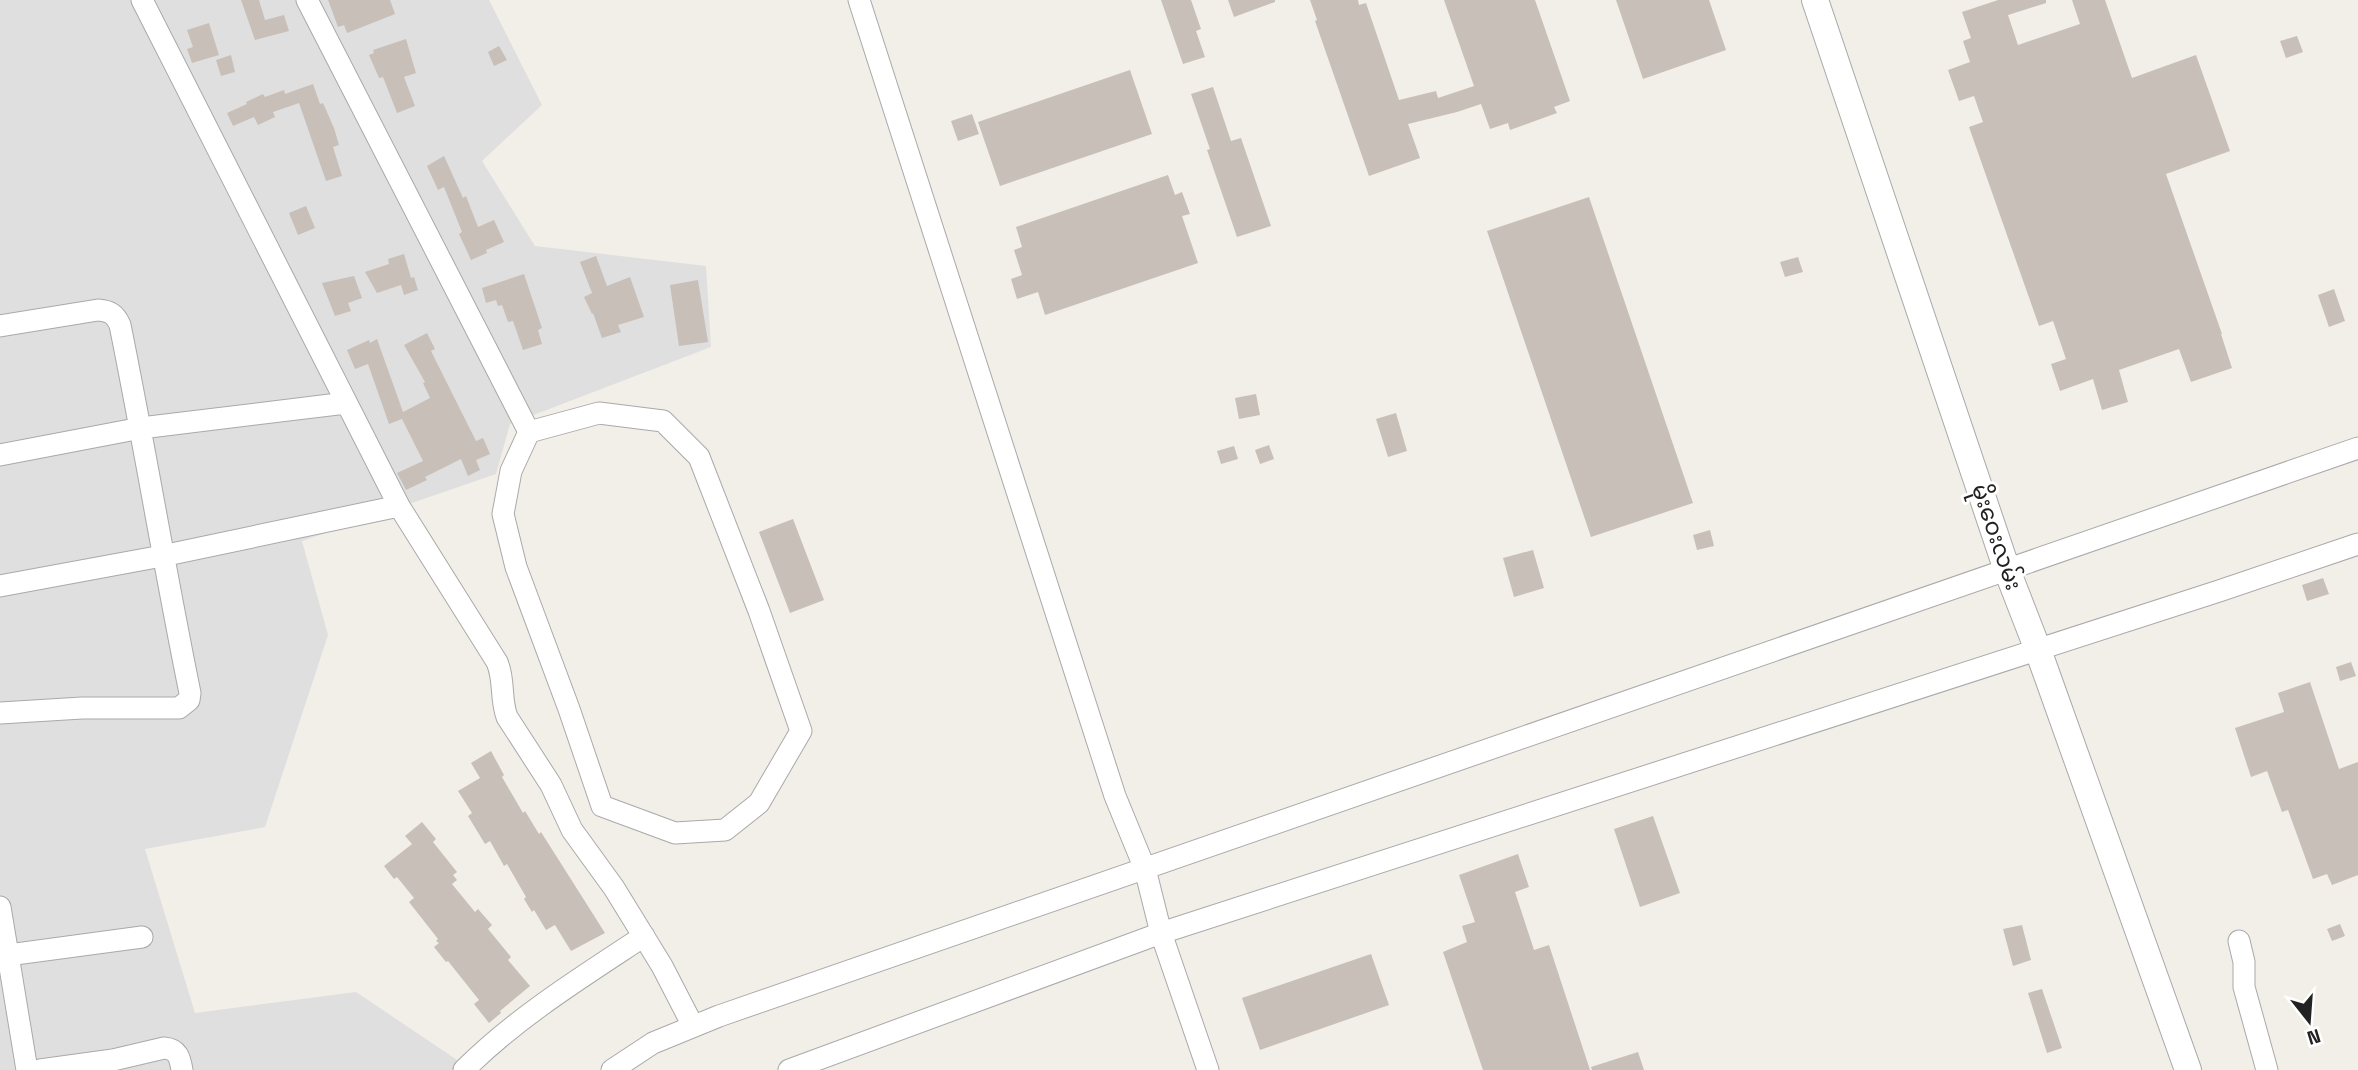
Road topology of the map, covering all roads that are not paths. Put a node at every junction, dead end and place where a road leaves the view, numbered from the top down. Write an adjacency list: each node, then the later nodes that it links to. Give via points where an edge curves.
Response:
1 (142, 0): 6 (street)
2 (307, 0): 8 (street)
3 (859, 0): 18 (street, via 1115,796)
4 (1815, 0): 14 (street, မိုးဝေးလမ်း)
5 (0, 326): 7 (street, via 109,311 120,325)
6 (346, 402): 7 (street); 11 (street)
7 (141, 428): 10 (street); 13 (street)
8 (529, 432): 8 (street, via 599,412 663,421 699,457 801,731 759,803 725,830 675,833 602,806 516,567 503,514 511,471)
9 (2358, 448): 14 (street)
10 (0, 455)
11 (398, 506): 13 (street); 21 (street, via 498,662 507,717 551,785 572,830)
12 (2358, 544): 16 (street)
13 (162, 556): 15 (street); 17 (street, via 190,694 184,706)
14 (2007, 569): 16 (street, မိုးဝေးလမ်း); 18 (street)
15 (0, 586)
16 (2038, 650): 20 (street); 33 (street, မိုးဝေးလမ်း)
17 (0, 713)
18 (1145, 869): 20 (street); 25 (street)
19 (0, 907): 24 (street)
20 (1161, 933): 31 (street); 32 (street)
21 (644, 936): 25 (street); 30 (street, via 561,991)
22 (142, 937): 24 (street)
23 (2239, 941): 34 (street, via 2244,987)
24 (4, 955): 27 (street)
25 (693, 1026): 26 (street, via 653,1043)
26 (619, 1068)
27 (27, 1070)
28 (40, 1070): 29 (street, via 172,1048)
29 (183, 1070)
30 (464, 1070)
31 (789, 1070)
32 (1208, 1070)
33 (2189, 1070)
34 (2267, 1070)

